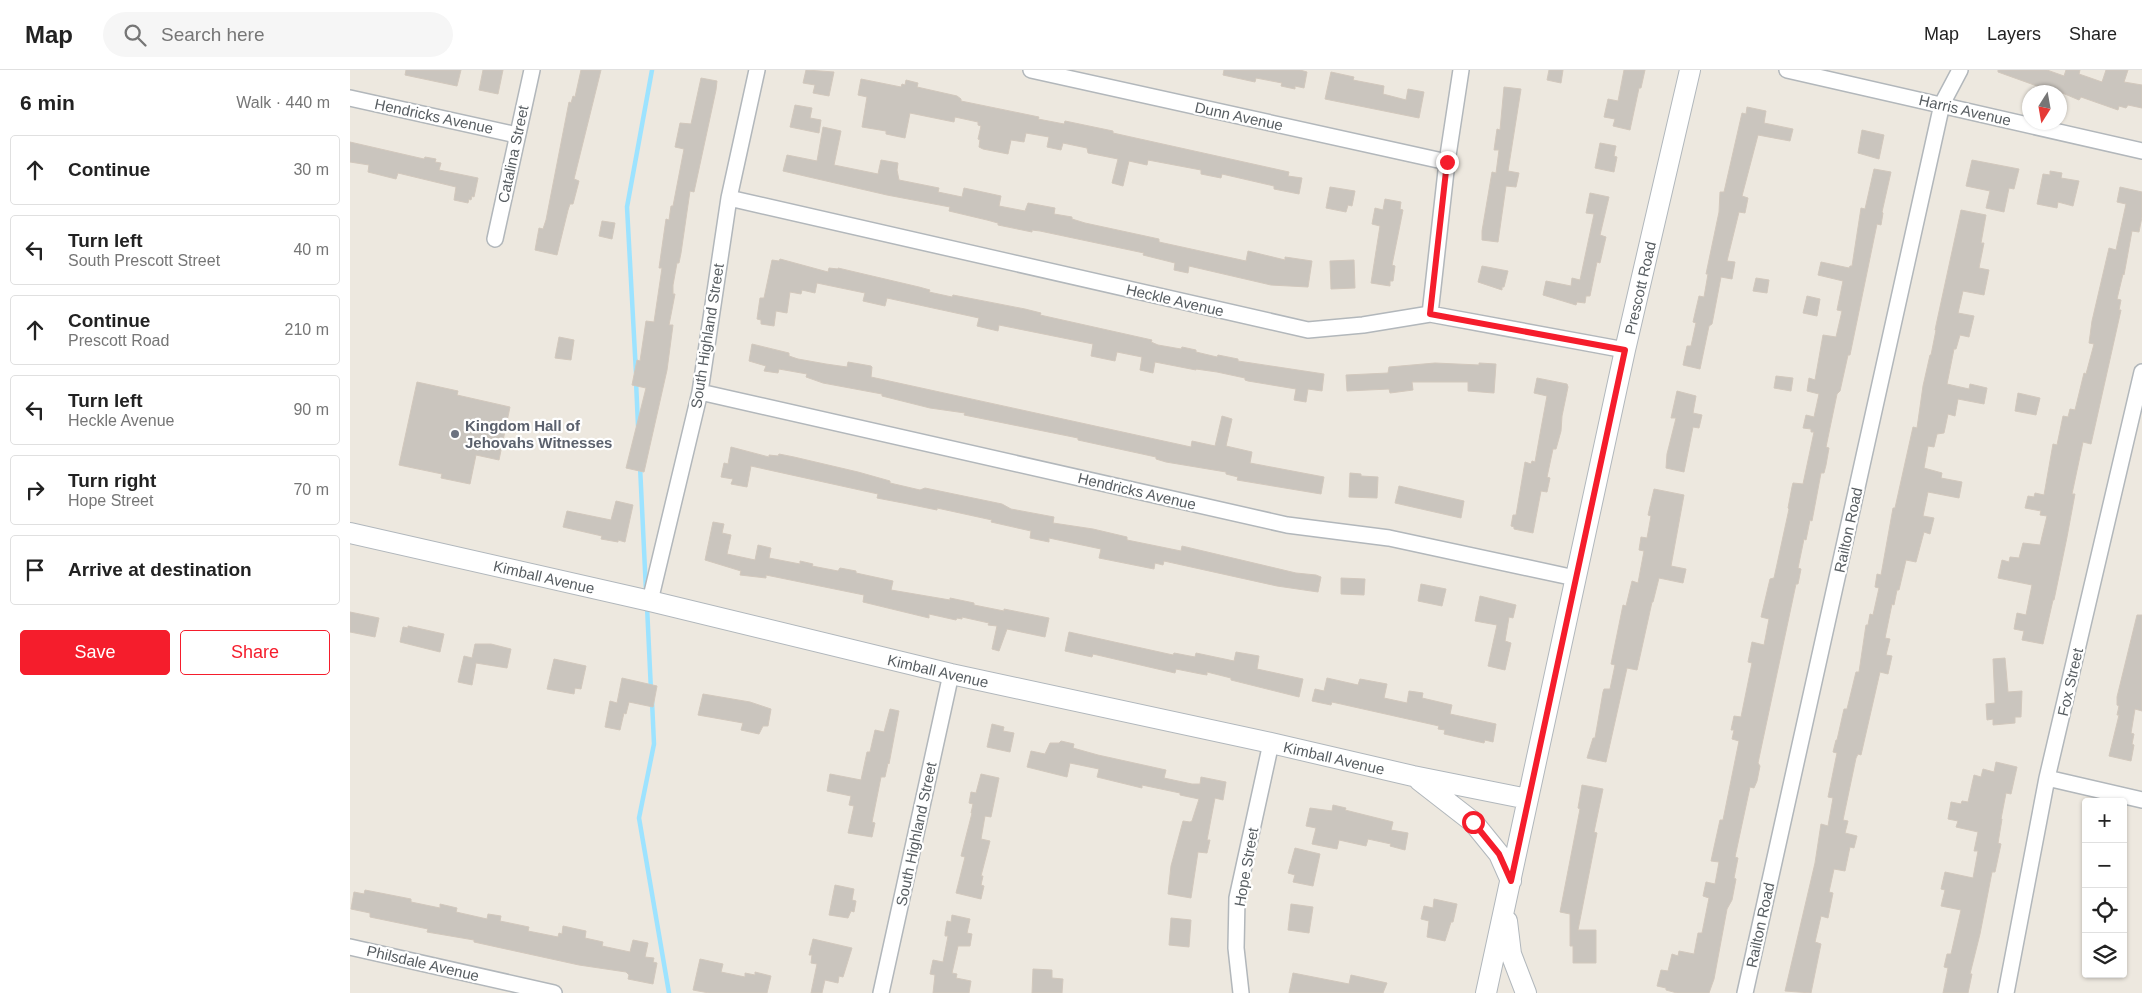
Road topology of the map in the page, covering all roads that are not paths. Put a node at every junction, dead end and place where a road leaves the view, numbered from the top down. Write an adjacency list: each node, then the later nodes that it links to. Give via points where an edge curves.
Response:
1 (532, 70): 10 (street, Catalina Street)
2 (757, 70): 13 (street, South Highland Street)
3 (1031, 70): 12 (street, Dunn Avenue)
4 (1461, 70): 12 (street)
5 (1690, 70): 16 (main road, Prescott Road)
6 (1787, 70): 9 (street, Harris Avenue)
7 (1960, 70): 9 (street, Railton Road)
8 (350, 98): 10 (street, Hendricks Avenue)
9 (1942, 104): 11 (street, Harris Avenue); 36 (street, Railton Road)
10 (517, 135): 14 (street, Catalina Street)
11 (2142, 151)
12 (1447, 162): 15 (street)
13 (729, 198): 15 (street, Heckle Avenue, via 1308,330); 18 (street, South Highland Street)
14 (495, 239)
15 (1430, 314): 16 (street, Heckle Avenue)
16 (1625, 350): 20 (main road, Prescott Road)
17 (2142, 372): 25 (street, Fox Street)
18 (700, 392): 20 (street, Hendricks Avenue, via 1287,525 1389,538); 21 (street, South Highland Street)
19 (350, 533): 21 (main road, Kimball Avenue)
20 (1575, 578): 26 (main road, Prescott Road)
21 (650, 601): 22 (main road, Kimball Avenue)
22 (951, 674): 23 (main road, Kimball Avenue); 32 (street, South Highland Street)
23 (1271, 743): 24 (main road, Kimball Avenue); 33 (street, Hope Street, via 1238,898 1236,948)
24 (1413, 776): 26 (main road, Kimball Avenue); 28 (main road, via 1473,822 1499,854)
25 (2047, 778): 27 (street); 37 (street, Fox Street)
26 (1528, 799): 28 (main road, Prescott Road)
27 (2142, 800)
28 (1511, 881): 29 (main road, Prescott Road)
29 (1505, 906): 34 (main road); 35 (main road, via 1511,954)
30 (350, 947): 31 (street, Philsdale Avenue)
31 (554, 993)
32 (881, 993)
33 (1241, 993)
34 (1486, 993)
35 (1526, 993)
36 (1745, 993)
37 (2006, 993)

